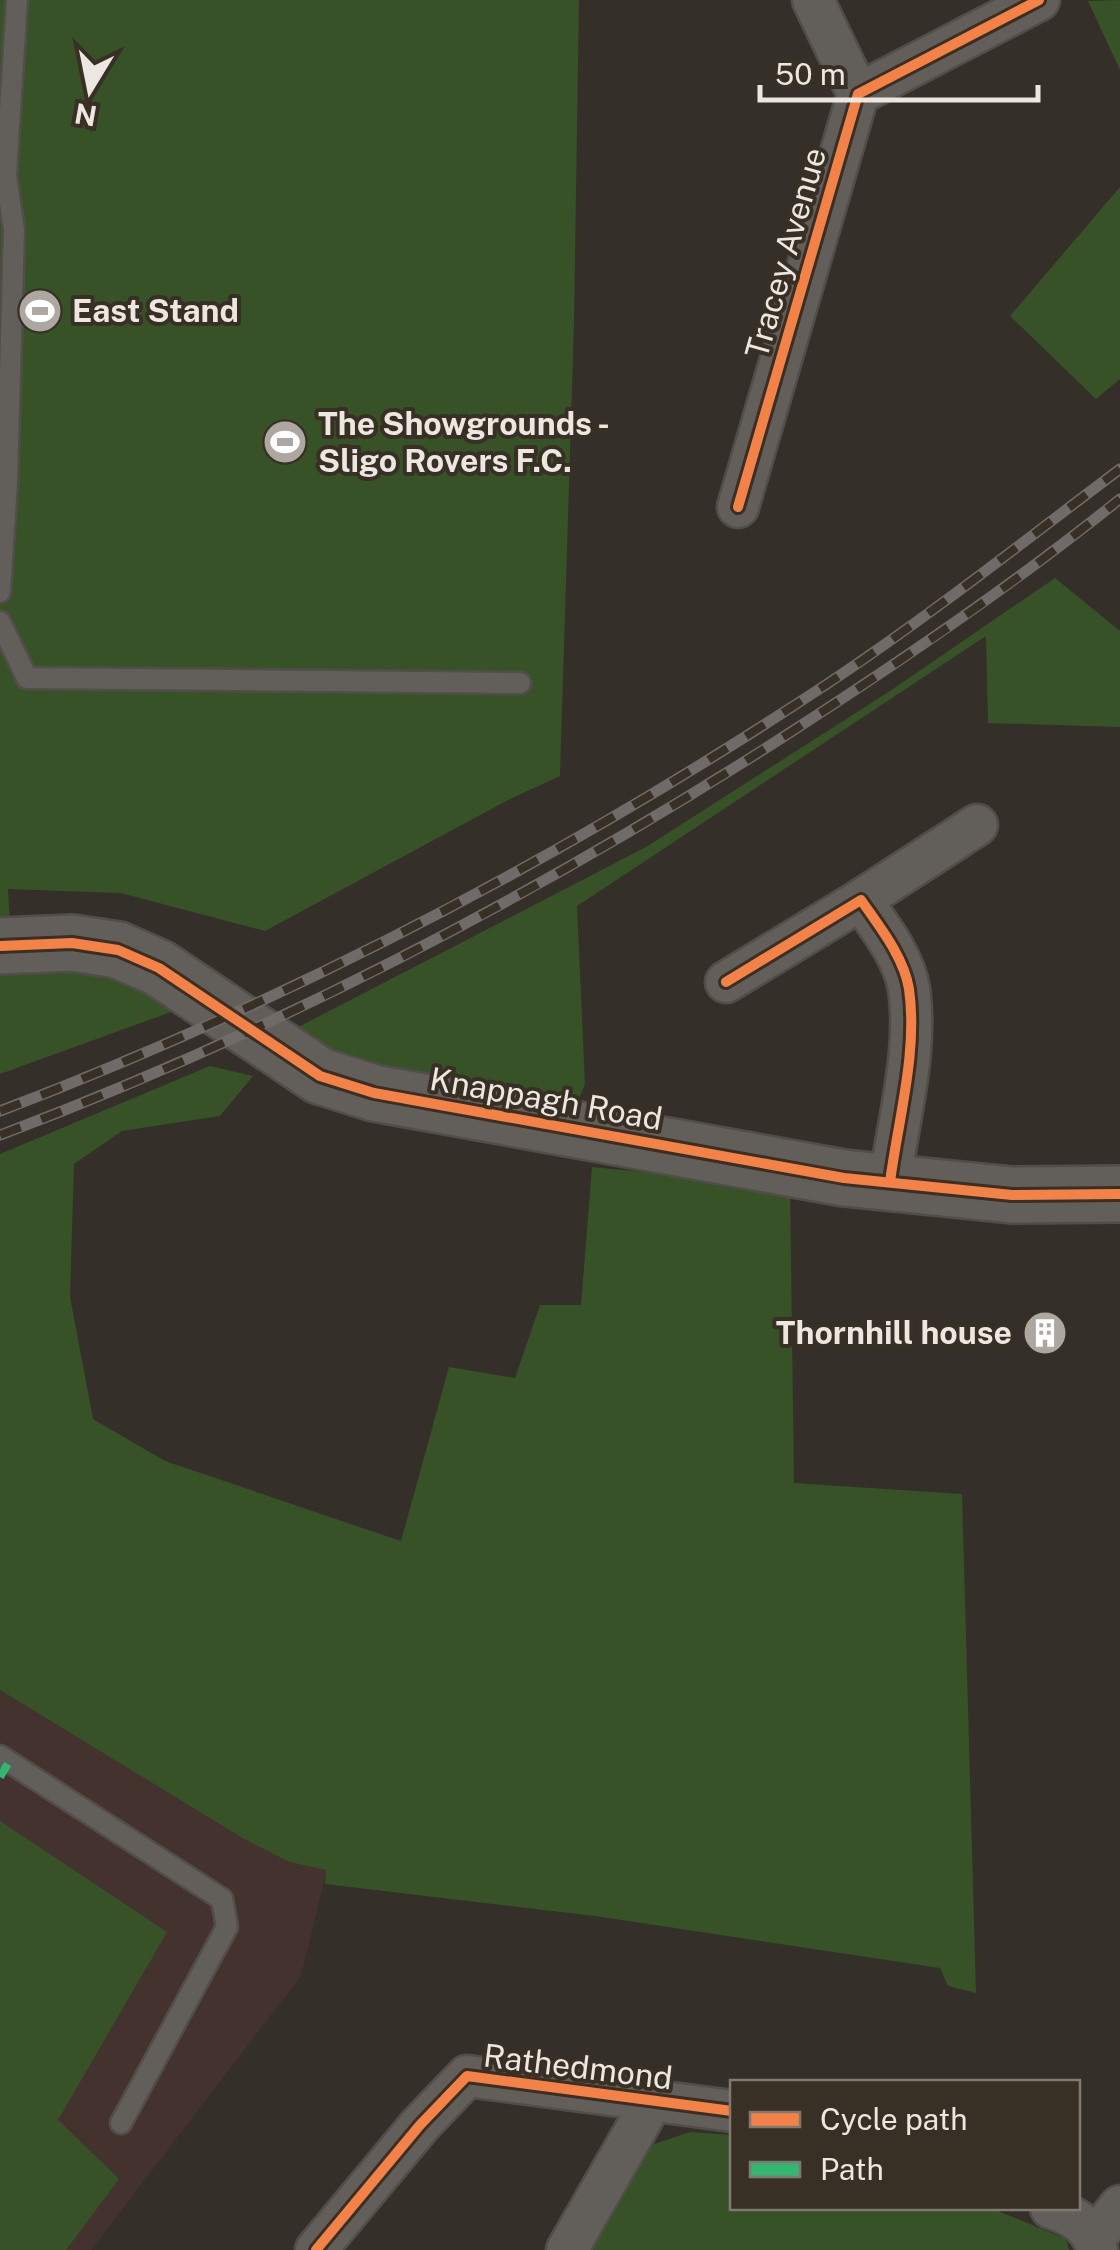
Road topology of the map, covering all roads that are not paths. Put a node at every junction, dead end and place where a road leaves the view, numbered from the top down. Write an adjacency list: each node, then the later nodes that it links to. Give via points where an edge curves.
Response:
1 (17, 0): 6 (lane, via 6,175 14,230)
2 (814, 0): 4 (street)
3 (1039, 0): 4 (street)
4 (858, 94): 5 (street, Tracey Avenue)
5 (738, 507)
6 (0, 592)
7 (0, 622): 8 (lane, via 27,678)
8 (520, 683)
9 (976, 825): 10 (street)
10 (861, 900): 12 (street); 13 (street, via 890,942 908,986 910,1041)
11 (0, 946): 13 (main road, Knappagh Road, via 72,943 118,950 159,968 320,1076 374,1094)
12 (726, 982)
13 (890, 1182): 14 (main road, Knappagh Road, via 1012,1195)
14 (1120, 1194)
15 (0, 1756): 18 (lane, via 222,1899 226,1927)
16 (652, 2102): 17 (street, Rathedmond); 22 (street, Rathedmond, via 467,2076); 23 (street, Rathedmond)
17 (730, 2111)
18 (121, 2122)
19 (1120, 2206): 21 (street)
20 (1057, 2210): 21 (street, via 1074,2216)
21 (1096, 2244)
22 (316, 2250)
23 (566, 2250)

